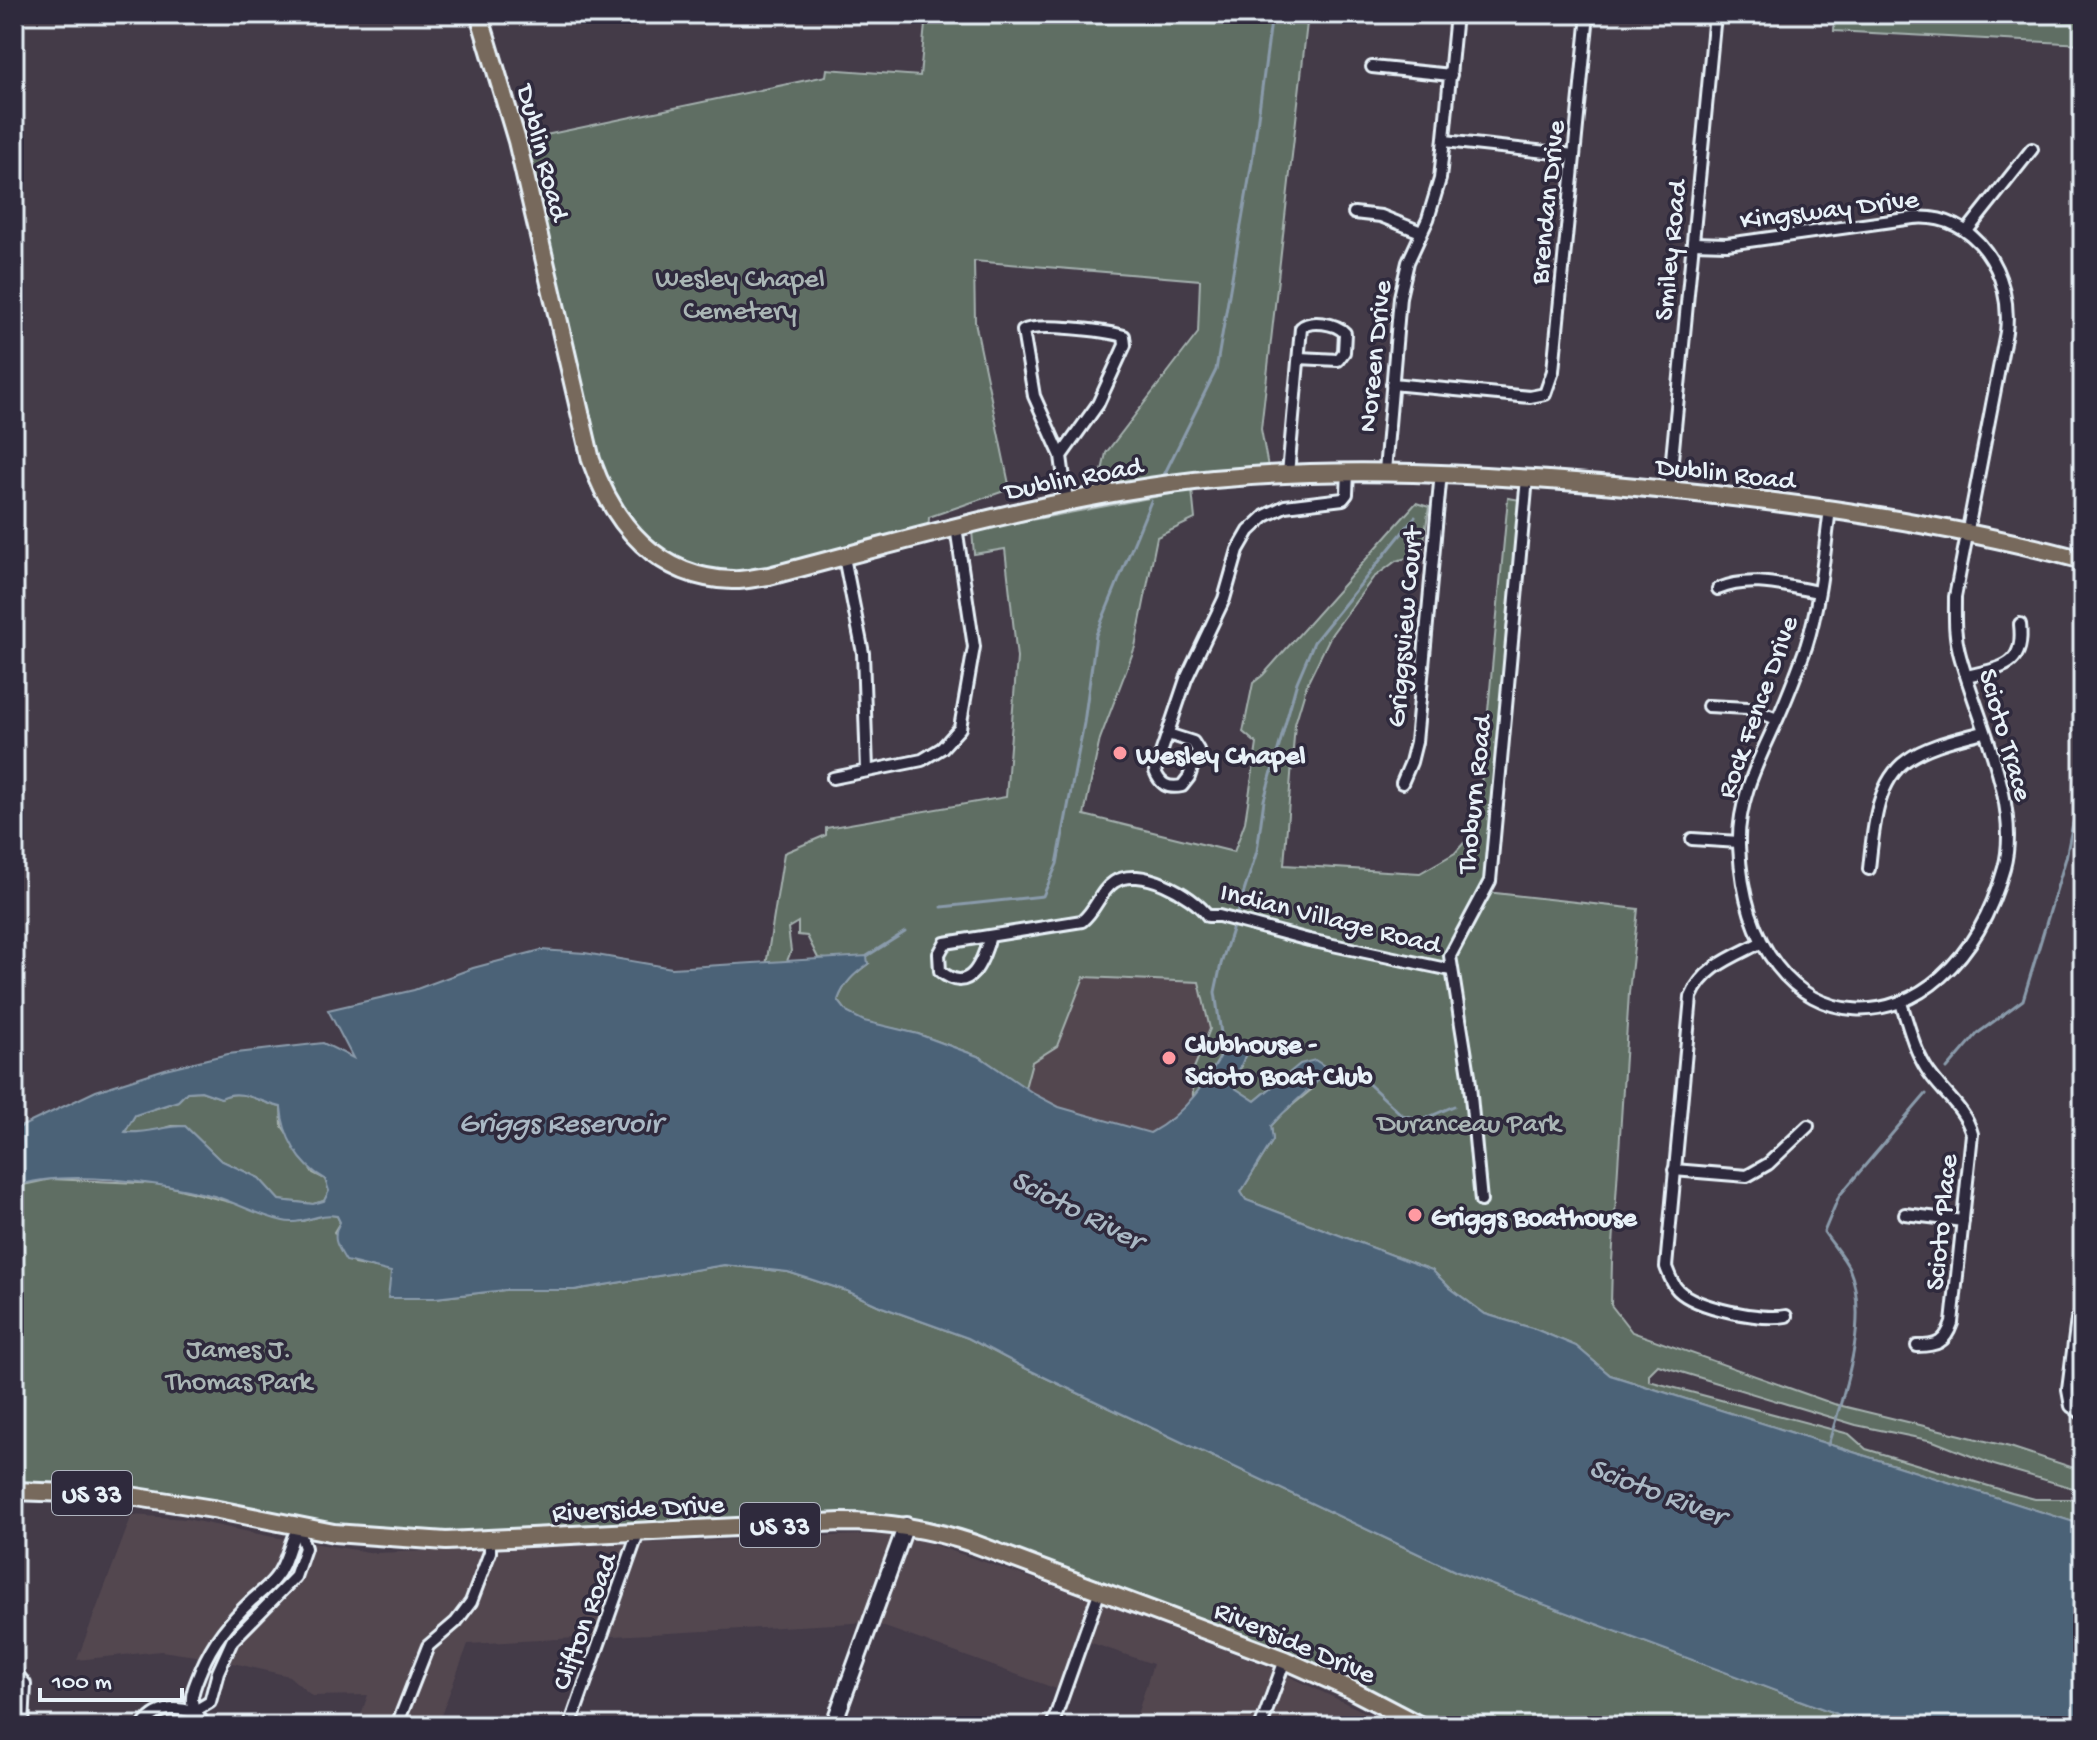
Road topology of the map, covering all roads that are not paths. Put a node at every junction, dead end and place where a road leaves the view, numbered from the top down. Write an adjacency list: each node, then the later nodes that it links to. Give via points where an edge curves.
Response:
1 (479, 14): 27 (main road, Dublin Road, via 517,141 591,460 618,517 655,555 715,579 769,576)
2 (1456, 14): 6 (street, Noreen Drive)
3 (1588, 14): 9 (street, Brendan Drive)
4 (1715, 14): 13 (street, Smiley Road)
5 (1372, 67): 6 (street)
6 (1451, 75): 7 (street, Noreen Drive)
7 (1445, 141): 9 (street); 12 (street, Noreen Drive, via 1436,198)
8 (2032, 149): 11 (street)
9 (1574, 155): 15 (street, Brendan Drive, via 1553,371 1545,394)
10 (1354, 213): 12 (street, via 1381,216)
11 (1967, 231): 13 (street, Kingsway Drive, via 1924,217 1727,244); 26 (street, Scioto Trace, via 1996,266 2008,313)
12 (1421, 232): 15 (street, Noreen Drive, via 1403,276)
13 (1693, 243): 22 (street, Smiley Road)
14 (1299, 358): 14 (street, via 1338,360 1345,333 1338,326 1303,325); 20 (street)
15 (1392, 384): 17 (street, Noreen Drive)
16 (1061, 456): 16 (street, via 1034,396 1024,328 1120,335 1125,339 1098,404); 23 (street)
17 (1385, 471): 18 (main road, Dublin Road); 19 (main road, Dublin Road)
18 (1348, 472): 20 (main road, Dublin Road); 36 (street, via 1343,499 1285,506 1249,531)
19 (1441, 472): 21 (main road, Dublin Road); 39 (street, Griggsview Court, via 1416,742)
20 (1288, 474): 23 (main road, Dublin Road)
21 (1527, 478): 22 (main road, Dublin Road); 45 (street, Thoburn Road, via 1490,881 1453,947)
22 (1669, 490): 24 (main road, Dublin Road)
23 (1067, 501): 25 (main road, Dublin Road)
24 (1830, 509): 26 (main road, Dublin Road); 30 (street, Rock Fence Drive)
25 (956, 527): 27 (main road, Dublin Road); 37 (street, via 974,647 960,728 922,760)
26 (1967, 534): 28 (main road, Dublin Road); 32 (street, Scioto Trace, via 1955,626)
27 (844, 557): 37 (street, via 863,653)
28 (2083, 560)
29 (1718, 589): 30 (street, via 1754,581)
30 (1818, 592): 34 (street, Rock Fence Drive, via 1807,643)
31 (2020, 624): 32 (street, via 2017,656 2006,665)
32 (1967, 676): 35 (street, Scioto Trace)
33 (1708, 706): 34 (street, via 1748,708)
34 (1777, 719): 41 (street, Rock Fence Drive, via 1746,790)
35 (1983, 732): 42 (street, via 1929,749 1898,767 1874,821); 46 (street, Scioto Trace, via 2008,820 1999,884 1984,920 1949,971)
36 (1168, 734): 36 (street, via 1155,771 1166,786 1182,786 1198,750 1193,742)
37 (867, 770): 38 (street)
38 (833, 778)
39 (1402, 783)
40 (1692, 839): 41 (street)
41 (1739, 842): 44 (street, Rock Fence Drive, via 1744,892)
42 (1869, 869)
43 (990, 936): 43 (street, Indian Village Road, via 945,943 940,971 957,979 975,973); 45 (street, Indian Village Road, via 1082,921 1115,881 1140,877 1193,900 1208,916)
44 (1760, 943): 46 (street, Rock Fence Drive, via 1777,969 1812,997 1855,1009); 48 (street, via 1697,981 1691,997)
45 (1451, 970): 49 (street, Thoburn Road, via 1469,1075)
46 (1901, 1003): 51 (street, Scioto Place, via 1923,1064 1969,1123 1971,1164)
47 (1808, 1126): 48 (street, via 1768,1164 1747,1176)
48 (1674, 1170): 53 (street, via 1666,1267 1678,1290 1748,1316)
49 (1481, 1201)
50 (1905, 1214): 51 (street)
51 (1963, 1221): 54 (street, Scioto Place, via 1949,1331 1941,1343)
52 (2083, 1311): 55 (street, via 2077,1319 2068,1390 2071,1406)
53 (1786, 1316)
54 (1917, 1346)
55 (2083, 1414)
56 (14, 1491): 58 (main road, Riverside Drive / US 33, via 124,1495)
57 (906, 1525): 59 (main road, Riverside Drive / US 33, via 841,1522); 61 (main road, Riverside Drive / US 33, via 946,1534); 70 (main road)
58 (298, 1527): 60 (main road, Riverside Drive / US 33, via 386,1539); 64 (street, via 274,1580 232,1619 207,1654 190,1696); 64 (street, via 305,1548 295,1577 232,1641 210,1702)
59 (638, 1533): 60 (main road, Riverside Drive / US 33); 69 (street, Clifton Road)
60 (490, 1539): 65 (street, via 471,1602 428,1646)
61 (1100, 1590): 62 (main road, Riverside Drive / US 33); 71 (street)
62 (1285, 1660): 72 (street); 73 (main road, Riverside Drive / US 33)
63 (14, 1671): 66 (street, via 25,1684)
64 (193, 1712): 67 (street, via 177,1707 160,1711); 68 (street)
65 (399, 1720)
66 (23, 1726)
67 (143, 1726)
68 (206, 1726)
69 (570, 1726)
70 (833, 1726)
71 (1052, 1726)
72 (1261, 1726)
73 (1421, 1726)

